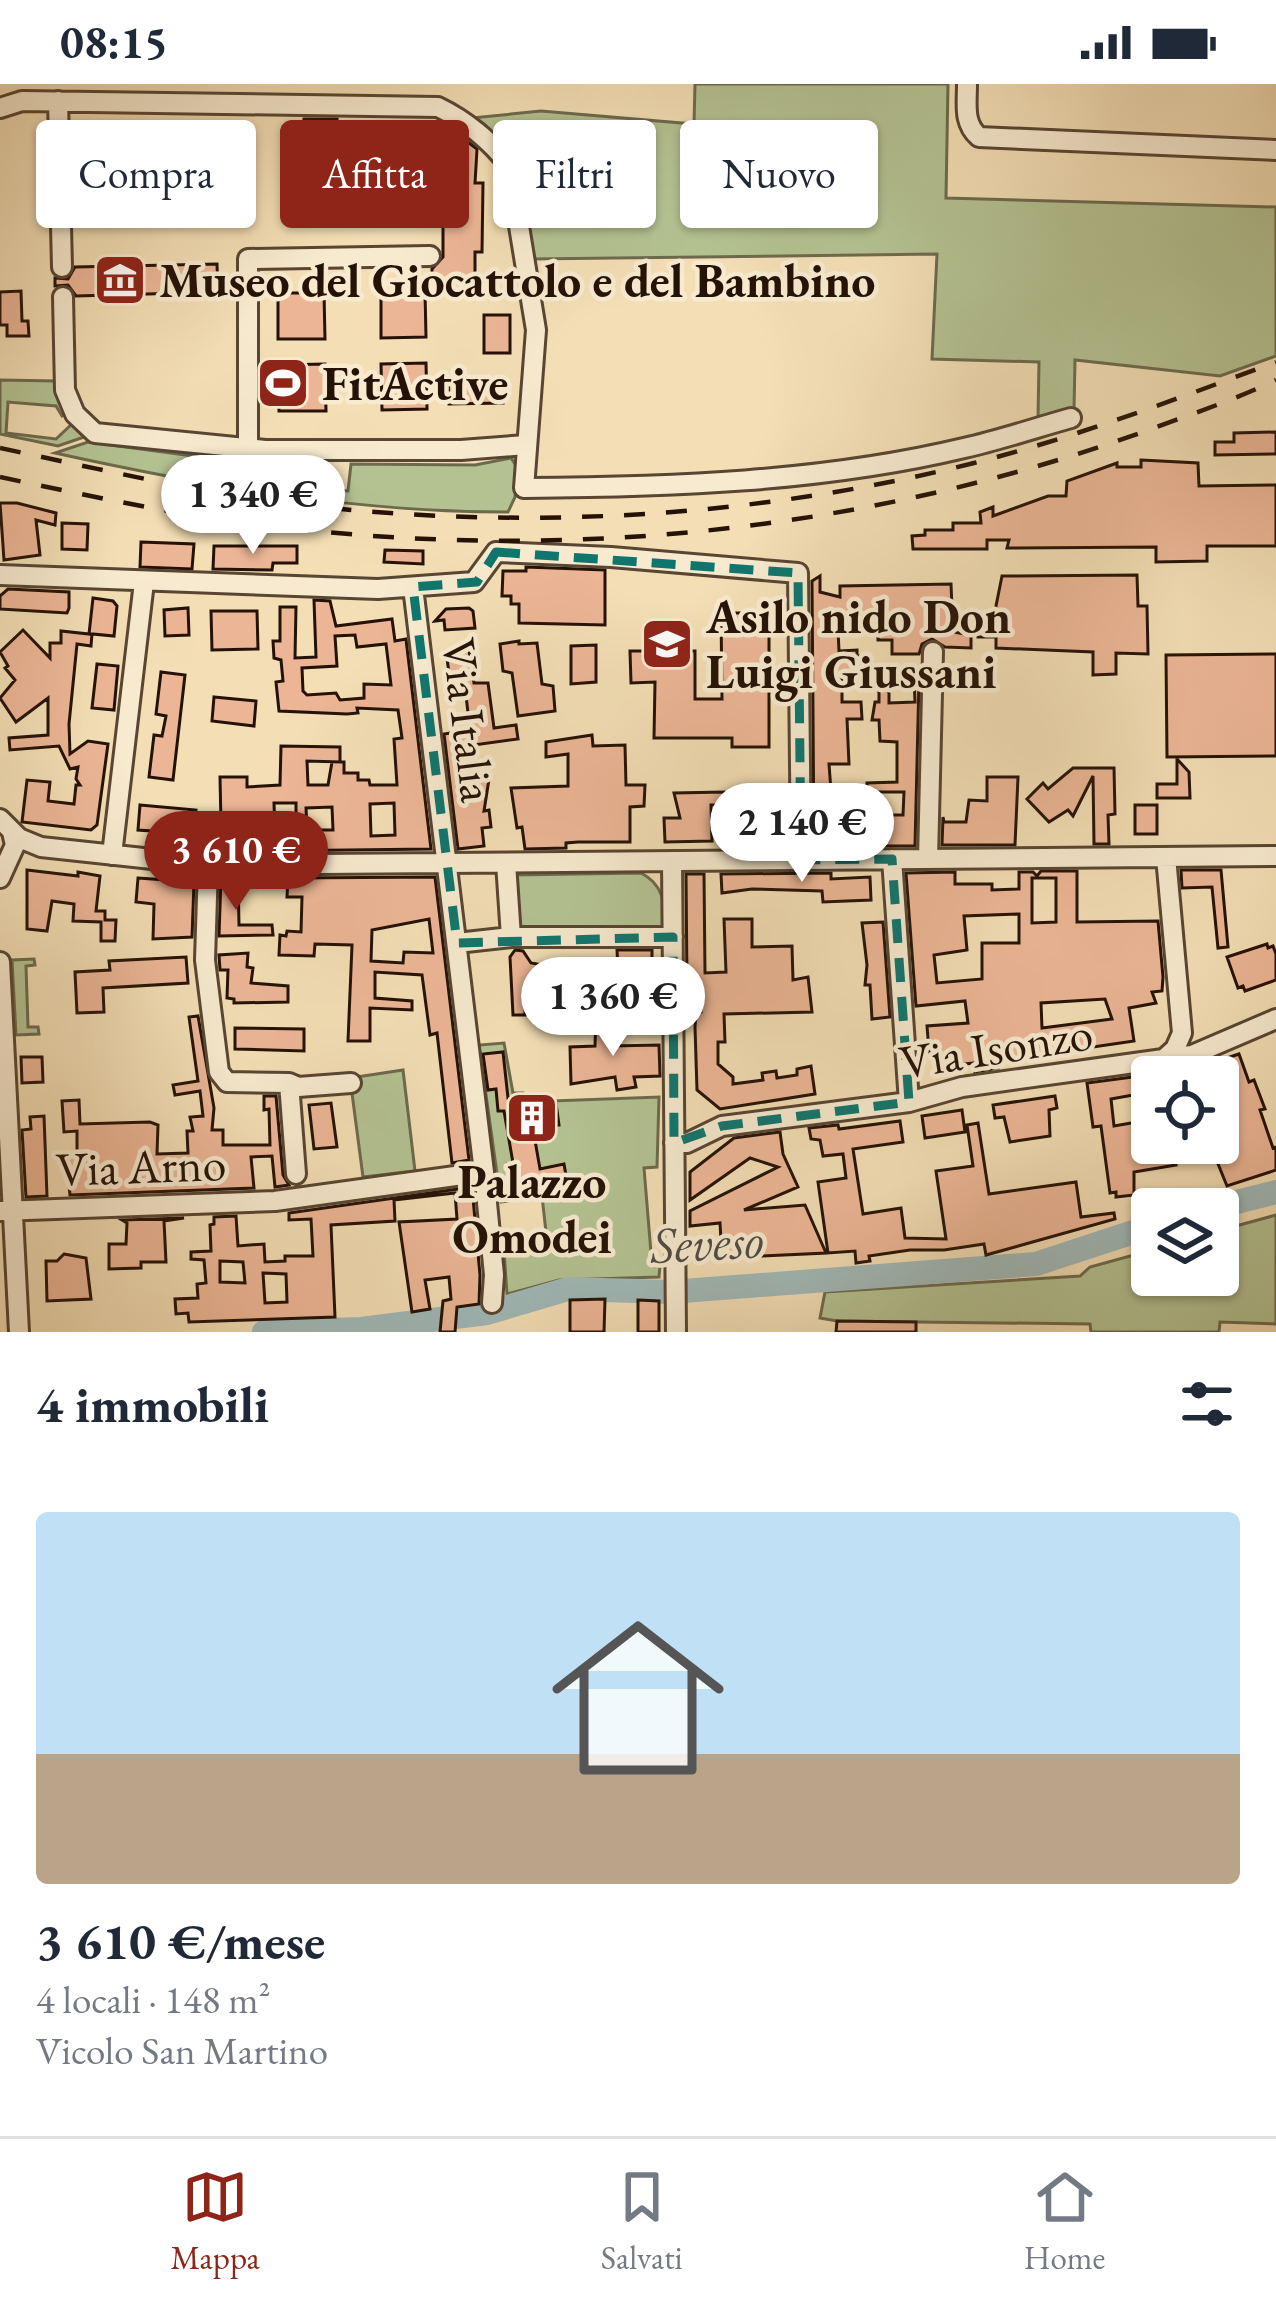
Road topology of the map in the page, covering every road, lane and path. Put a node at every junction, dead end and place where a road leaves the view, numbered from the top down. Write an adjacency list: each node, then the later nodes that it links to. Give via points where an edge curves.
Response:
1 (443, 84): 7 (street)
2 (967, 84): 9 (street, via 969,129 979,137)
3 (150, 93): 4 (street); 6 (street)
4 (240, 93): 5 (street)
5 (330, 94): 7 (street)
6 (58, 101): 8 (street); 11 (street)
7 (438, 107): 14 (street, via 509,165 536,330)
8 (0, 108)
9 (1276, 150)
10 (430, 256): 15 (street, via 248,259)
11 (62, 267)
12 (63, 297): 15 (street, via 65,390 74,414 95,433)
13 (1071, 418): 14 (street, via 965,448 736,480 524,488)
14 (526, 445): 15 (street)
15 (248, 449)
16 (0, 575): 17 (street)
17 (144, 582): 18 (street); 22 (street)
18 (413, 586): 28 (street, via 474,582 496,551 798,573); 31 (street, Via Italia)
19 (933, 652): 27 (street)
20 (4, 825): 21 (street); 25 (street, via 15,845)
21 (40, 847): 22 (street); 25 (street)
22 (112, 855): 32 (street)
23 (1166, 856): 24 (street); 27 (street); 39 (street)
24 (1276, 856)
25 (6, 858): 33 (street)
26 (892, 859): 27 (street); 28 (street); 46 (street)
27 (928, 859)
28 (802, 860): 29 (street)
29 (672, 861): 30 (street); 34 (street)
30 (506, 862): 31 (street); 35 (street)
31 (448, 863): 32 (street); 36 (street, Via Italia)
32 (208, 865): 44 (street, via 205,960 219,1072 227,1082)
33 (0, 878)
34 (673, 937): 35 (street); 47 (street)
35 (511, 938): 36 (street)
36 (457, 943): 48 (street, Via Italia)
37 (0, 962): 50 (street)
38 (1276, 1019): 40 (street, Via Isonzo)
39 (1182, 1033): 40 (street); 41 (street)
40 (1206, 1049): 42 (street, Via Isonzo)
41 (1167, 1056)
42 (1177, 1056)
43 (1131, 1064): 46 (street, Via Isonzo)
44 (289, 1083): 45 (street); 49 (street)
45 (351, 1083)
46 (909, 1102): 47 (street, Via Isonzo, via 722,1126)
47 (674, 1143): 53 (street)
48 (484, 1172): 49 (street, Via Arno); 51 (street, Via Italia)
49 (297, 1187): 50 (street, Via Arno, via 271,1200)
50 (7, 1211): 52 (street)
51 (492, 1303)
52 (19, 1327)
53 (676, 1332)

